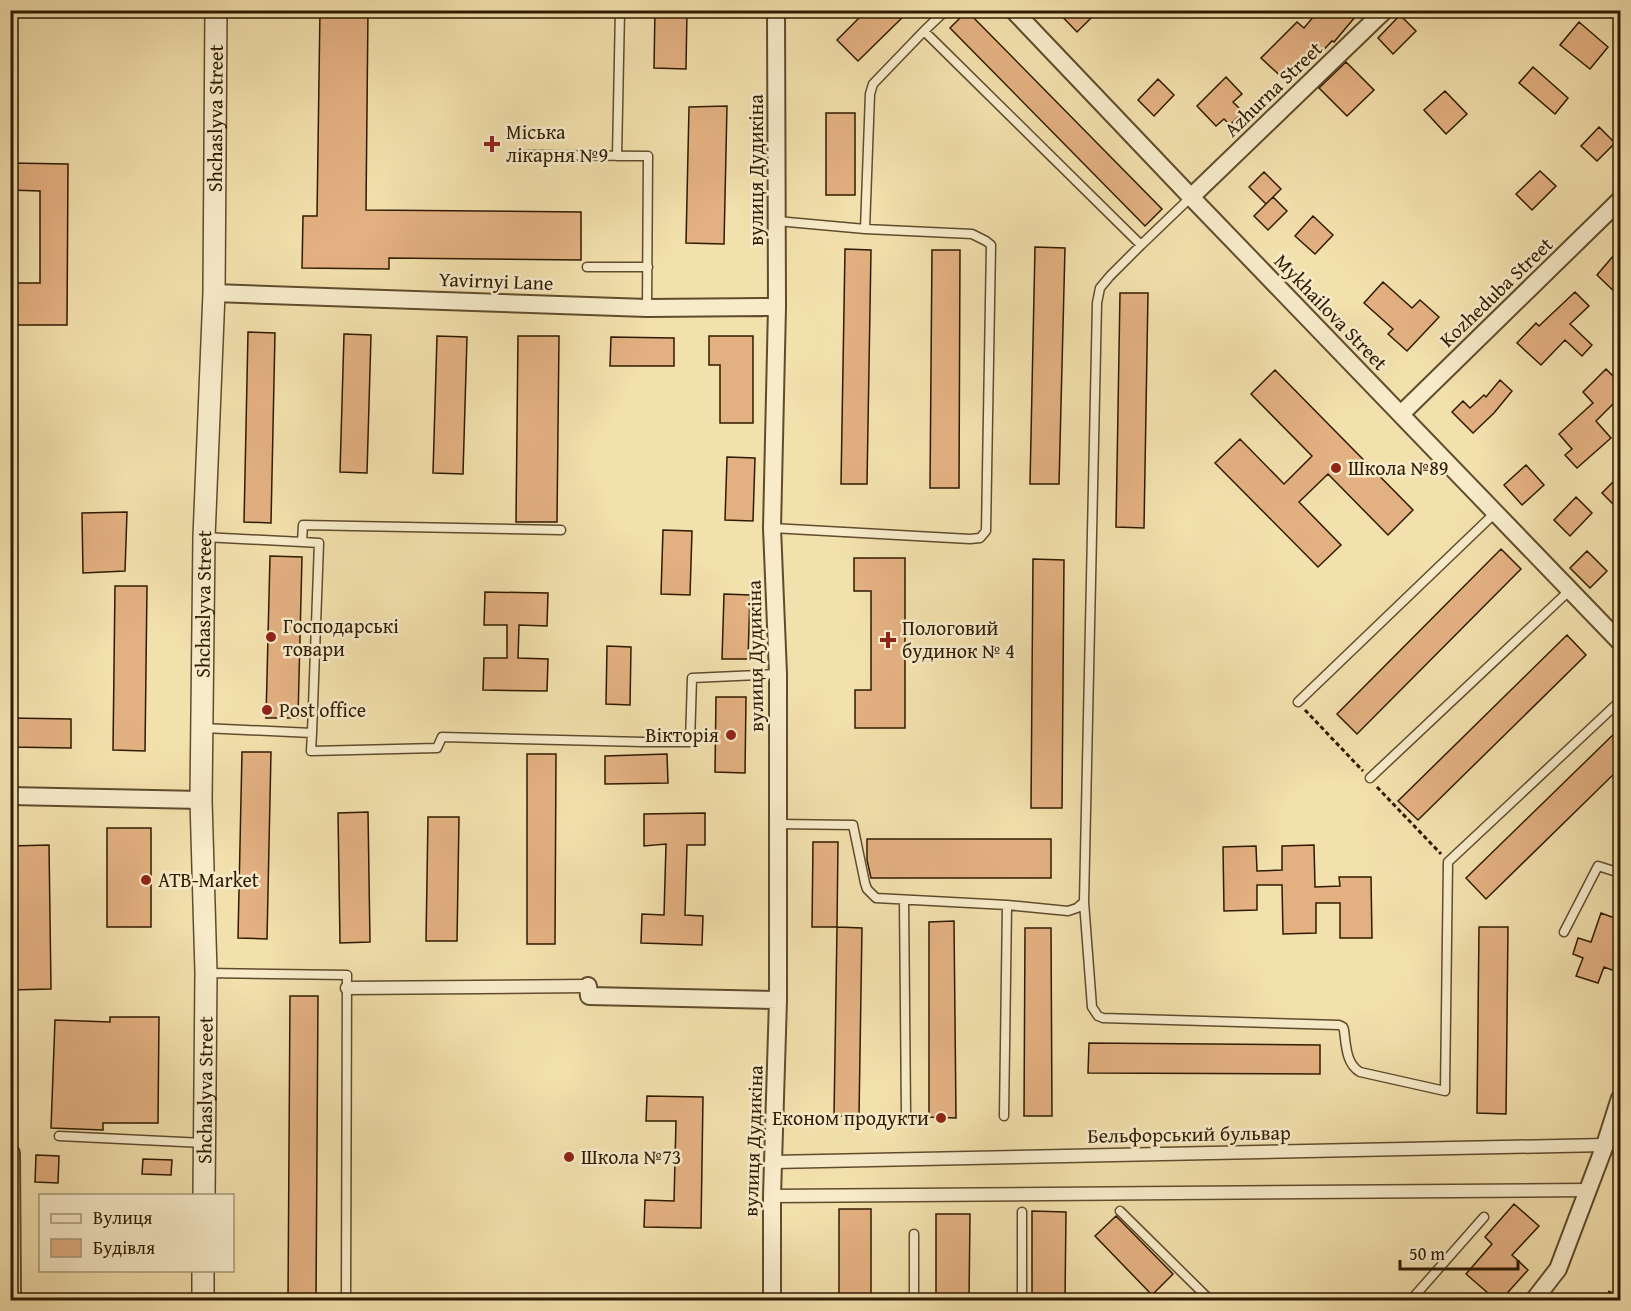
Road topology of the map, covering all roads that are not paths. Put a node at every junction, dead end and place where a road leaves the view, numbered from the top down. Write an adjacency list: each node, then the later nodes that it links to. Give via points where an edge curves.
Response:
1 (216, 10): 17 (street, Shchaslyva Street)
2 (620, 10): 9 (lane)
3 (776, 10): 12 (street, вулиця Дудикіна)
4 (946, 10): 7 (lane)
5 (1013, 10): 10 (street, Mykhailova Street)
6 (1385, 10): 10 (street, Azhurna Street)
7 (924, 31): 13 (lane, via 873,84 870,94); 14 (lane)
8 (526, 155): 9 (lane)
9 (616, 156): 16 (lane, via 648,156)
10 (1191, 198): 14 (lane); 20 (street, Mykhailova Street)
11 (1620, 200): 20 (street, Kozheduba Street)
12 (777, 221): 13 (lane); 19 (street, вулиця Дудикіна)
13 (865, 230): 22 (lane, via 972,234 991,245 986,531 980,538 970,539)
14 (1142, 245): 39 (lane, via 1100,288 1097,303)
15 (587, 267): 16 (lane)
16 (648, 267): 18 (lane)
17 (214, 293): 18 (street, Yavirnyi Lane); 24 (street, Shchaslyva Street)
18 (647, 308): 19 (street, Yavirnyi Lane)
19 (777, 308): 22 (street, вулиця Дудикіна)
20 (1401, 414): 21 (street, Mykhailova Street)
21 (1496, 512): 26 (street, Mykhailova Street); 30 (lane)
22 (772, 528): 28 (street, вулиця Дудикіна)
23 (561, 530): 25 (lane, via 303,525)
24 (204, 537): 25 (lane); 31 (street, Shchaslyva Street)
25 (302, 542): 32 (lane, via 319,543)
26 (1571, 590): 27 (street, Mykhailova Street); 33 (lane)
27 (1620, 642)
28 (778, 674): 32 (lane, via 692,678 690,742 442,737 437,748 311,751); 36 (street, вулиця Дудикіна)
29 (1620, 701): 39 (lane, via 1448,862 1445,1090 1354,1069 1343,1027 1339,1025 1098,1016 1092,1006)
30 (1298, 702)
31 (203, 728): 32 (lane); 35 (street, Shchaslyva Street)
32 (312, 733)
33 (1370, 778)
34 (10, 796): 35 (street)
35 (201, 800): 42 (street, Shchaslyva Street)
36 (778, 824): 38 (lane, via 853,825 867,889 876,898); 45 (street, вулиця Дудикіна)
37 (1620, 873): 41 (lane, via 1598,866)
38 (904, 900): 40 (lane); 47 (lane)
39 (1084, 902): 40 (lane, via 1068,912)
40 (1007, 905): 48 (lane)
41 (1564, 932)
42 (206, 973): 44 (lane, via 347,975); 50 (street, Shchaslyva Street)
43 (588, 986): 44 (street); 45 (street, via 589,996)
44 (347, 988): 64 (lane)
45 (778, 1000): 53 (street, вулиця Дудикіна)
46 (1620, 1098): 51 (street)
47 (906, 1114)
48 (1004, 1116)
49 (59, 1136): 50 (lane)
50 (204, 1143): 55 (street, Shchaslyva Street)
51 (1605, 1145): 53 (street, Бельфорський бульвар); 54 (street)
52 (11, 1154): 62 (street)
53 (773, 1162): 56 (street, вулиця Дудикіна)
54 (1588, 1190): 56 (street); 70 (street, via 1558,1269)
55 (204, 1194)
56 (772, 1196): 65 (street, вулиця Дудикіна)
57 (1120, 1211): 68 (lane)
58 (1022, 1212): 67 (lane)
59 (1484, 1217): 69 (lane)
60 (914, 1234): 66 (lane)
61 (203, 1272): 63 (street)
62 (12, 1300)
63 (203, 1300)
64 (345, 1300)
65 (772, 1300)
66 (914, 1300)
67 (1022, 1300)
68 (1210, 1300)
69 (1412, 1300)
70 (1534, 1300)

